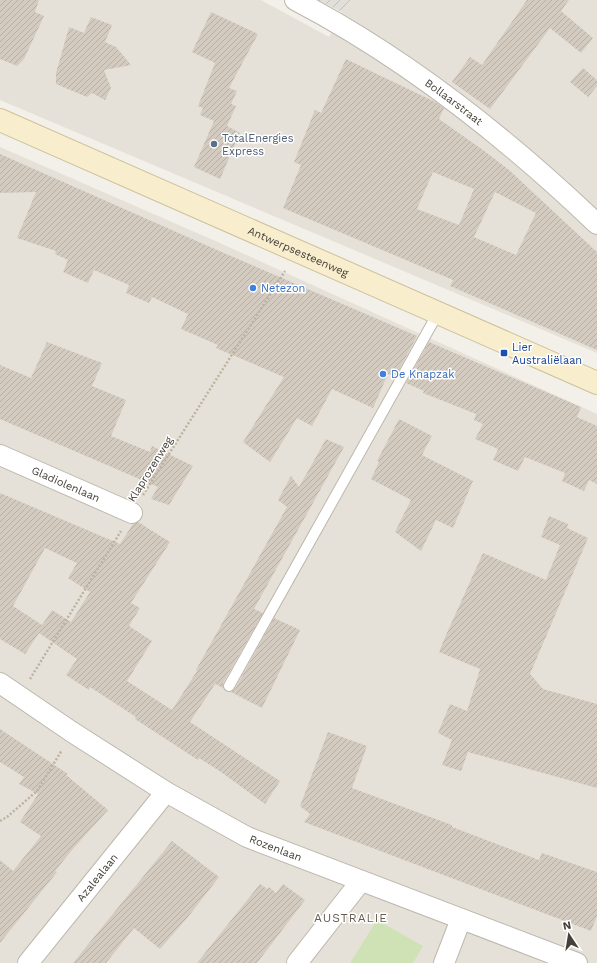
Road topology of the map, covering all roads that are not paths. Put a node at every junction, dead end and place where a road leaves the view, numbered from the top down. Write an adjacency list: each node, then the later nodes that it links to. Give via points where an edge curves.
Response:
1 (295, 0): 3 (street, Bollaarstraat, via 322,14 418,76 546,176)
2 (0, 120): 4 (street, Antwerpsesteenweg)
3 (597, 224)
4 (438, 313): 5 (street, Antwerpsesteenweg); 9 (lane)
5 (597, 383)
6 (0, 455): 7 (street, Gladiolenlaan)
7 (132, 513)
8 (0, 683): 10 (street, Rozenlaan)
9 (230, 686)
10 (166, 792): 11 (street, Rozenlaan, via 247,837); 13 (street, Azalealaan)
11 (361, 880): 12 (street, Rozenlaan); 14 (street)
12 (462, 919): 15 (street); 16 (street, Rozenlaan)
13 (28, 963)
14 (297, 963)
15 (444, 963)
16 (577, 963)

